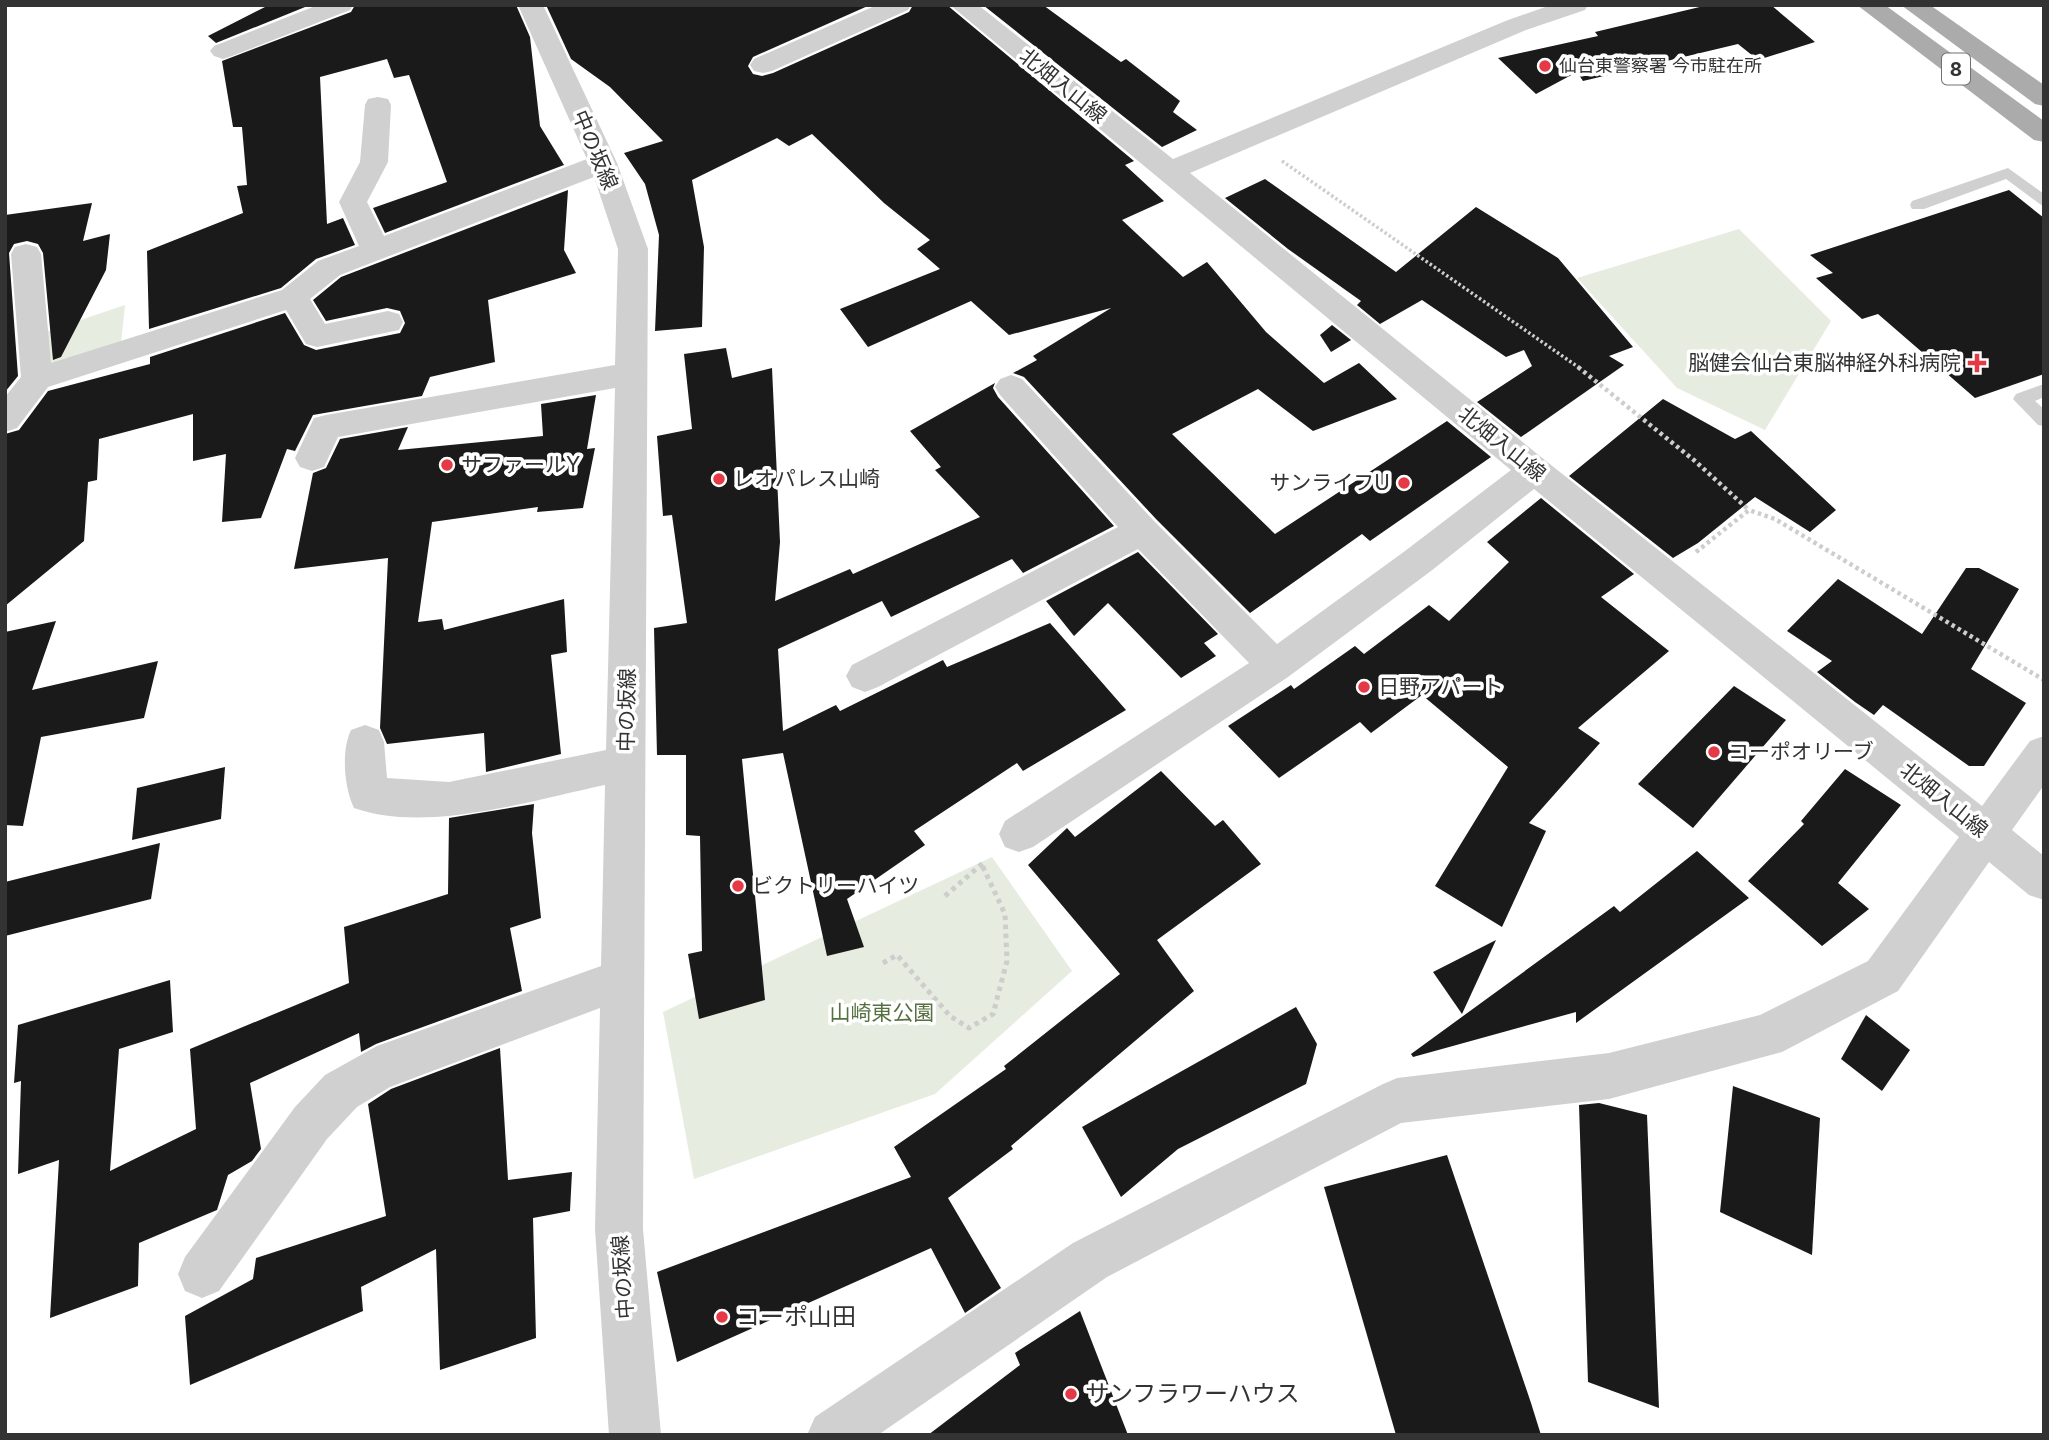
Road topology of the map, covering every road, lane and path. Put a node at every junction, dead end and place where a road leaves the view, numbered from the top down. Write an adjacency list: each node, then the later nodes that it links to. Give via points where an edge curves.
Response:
1 (341, 5): 8 (street)
2 (530, 5): 14 (street, 中の坂線)
3 (899, 5): 9 (street)
4 (962, 5): 15 (street, 北畑入山線)
5 (1576, 5): 15 (street, via 1517,25)
6 (1869, 5): 12 (main road, 8)
7 (1913, 5): 10 (main road, 8)
8 (223, 51)
9 (763, 65)
10 (2044, 98)
11 (378, 105): 18 (street, via 374,162 353,202)
12 (2044, 134)
13 (1277, 157): 30 (path, via 1630,407)
14 (604, 163): 18 (street); 22 (street, 中の坂線, via 633,249)
15 (1170, 171): 29 (street, 北畑入山線)
16 (2044, 202): 17 (lane, via 2008,173)
17 (1918, 205)
18 (376, 250): 20 (street, via 329,268)
19 (26, 254): 23 (street)
20 (293, 297): 21 (street, via 317,336); 23 (street)
21 (388, 322)
22 (631, 374): 28 (street, via 326,426); 38 (street, 中の坂線)
23 (37, 379): 26 (street)
24 (1011, 387): 31 (street)
25 (2044, 390): 27 (lane, via 2022,399)
26 (5, 420)
27 (2044, 420)
28 (312, 458)
29 (1534, 471): 32 (street, 北畑入山線); 33 (street)
30 (1749, 510): 32 (path); 35 (path, via 1775,519)
31 (1142, 531): 33 (street); 34 (street)
32 (1666, 576): 39 (street, 北畑入山線)
33 (1275, 666): 40 (street)
34 (865, 676)
35 (2044, 680)
36 (365, 743): 38 (street, via 368,794 449,800)
37 (2044, 753): 39 (street)
38 (626, 763): 45 (street, 中の坂線)
39 (1985, 833): 42 (street, 北畑入山線); 48 (street, via 1883,976 1766,1036 1609,1076 1397,1101 1090,1260)
40 (1019, 834): 41 (path)
41 (982, 864): 43 (path); 44 (path, via 1005,914 1007,961 993,1014 969,1028 950,1016 897,954)
42 (2044, 881)
43 (945, 896)
44 (883, 962)
45 (622, 979): 46 (street, via 377,1069 341,1091 311,1123); 47 (street, 中の坂線, via 619,1229)
46 (202, 1274)
47 (635, 1435)
48 (833, 1435)

